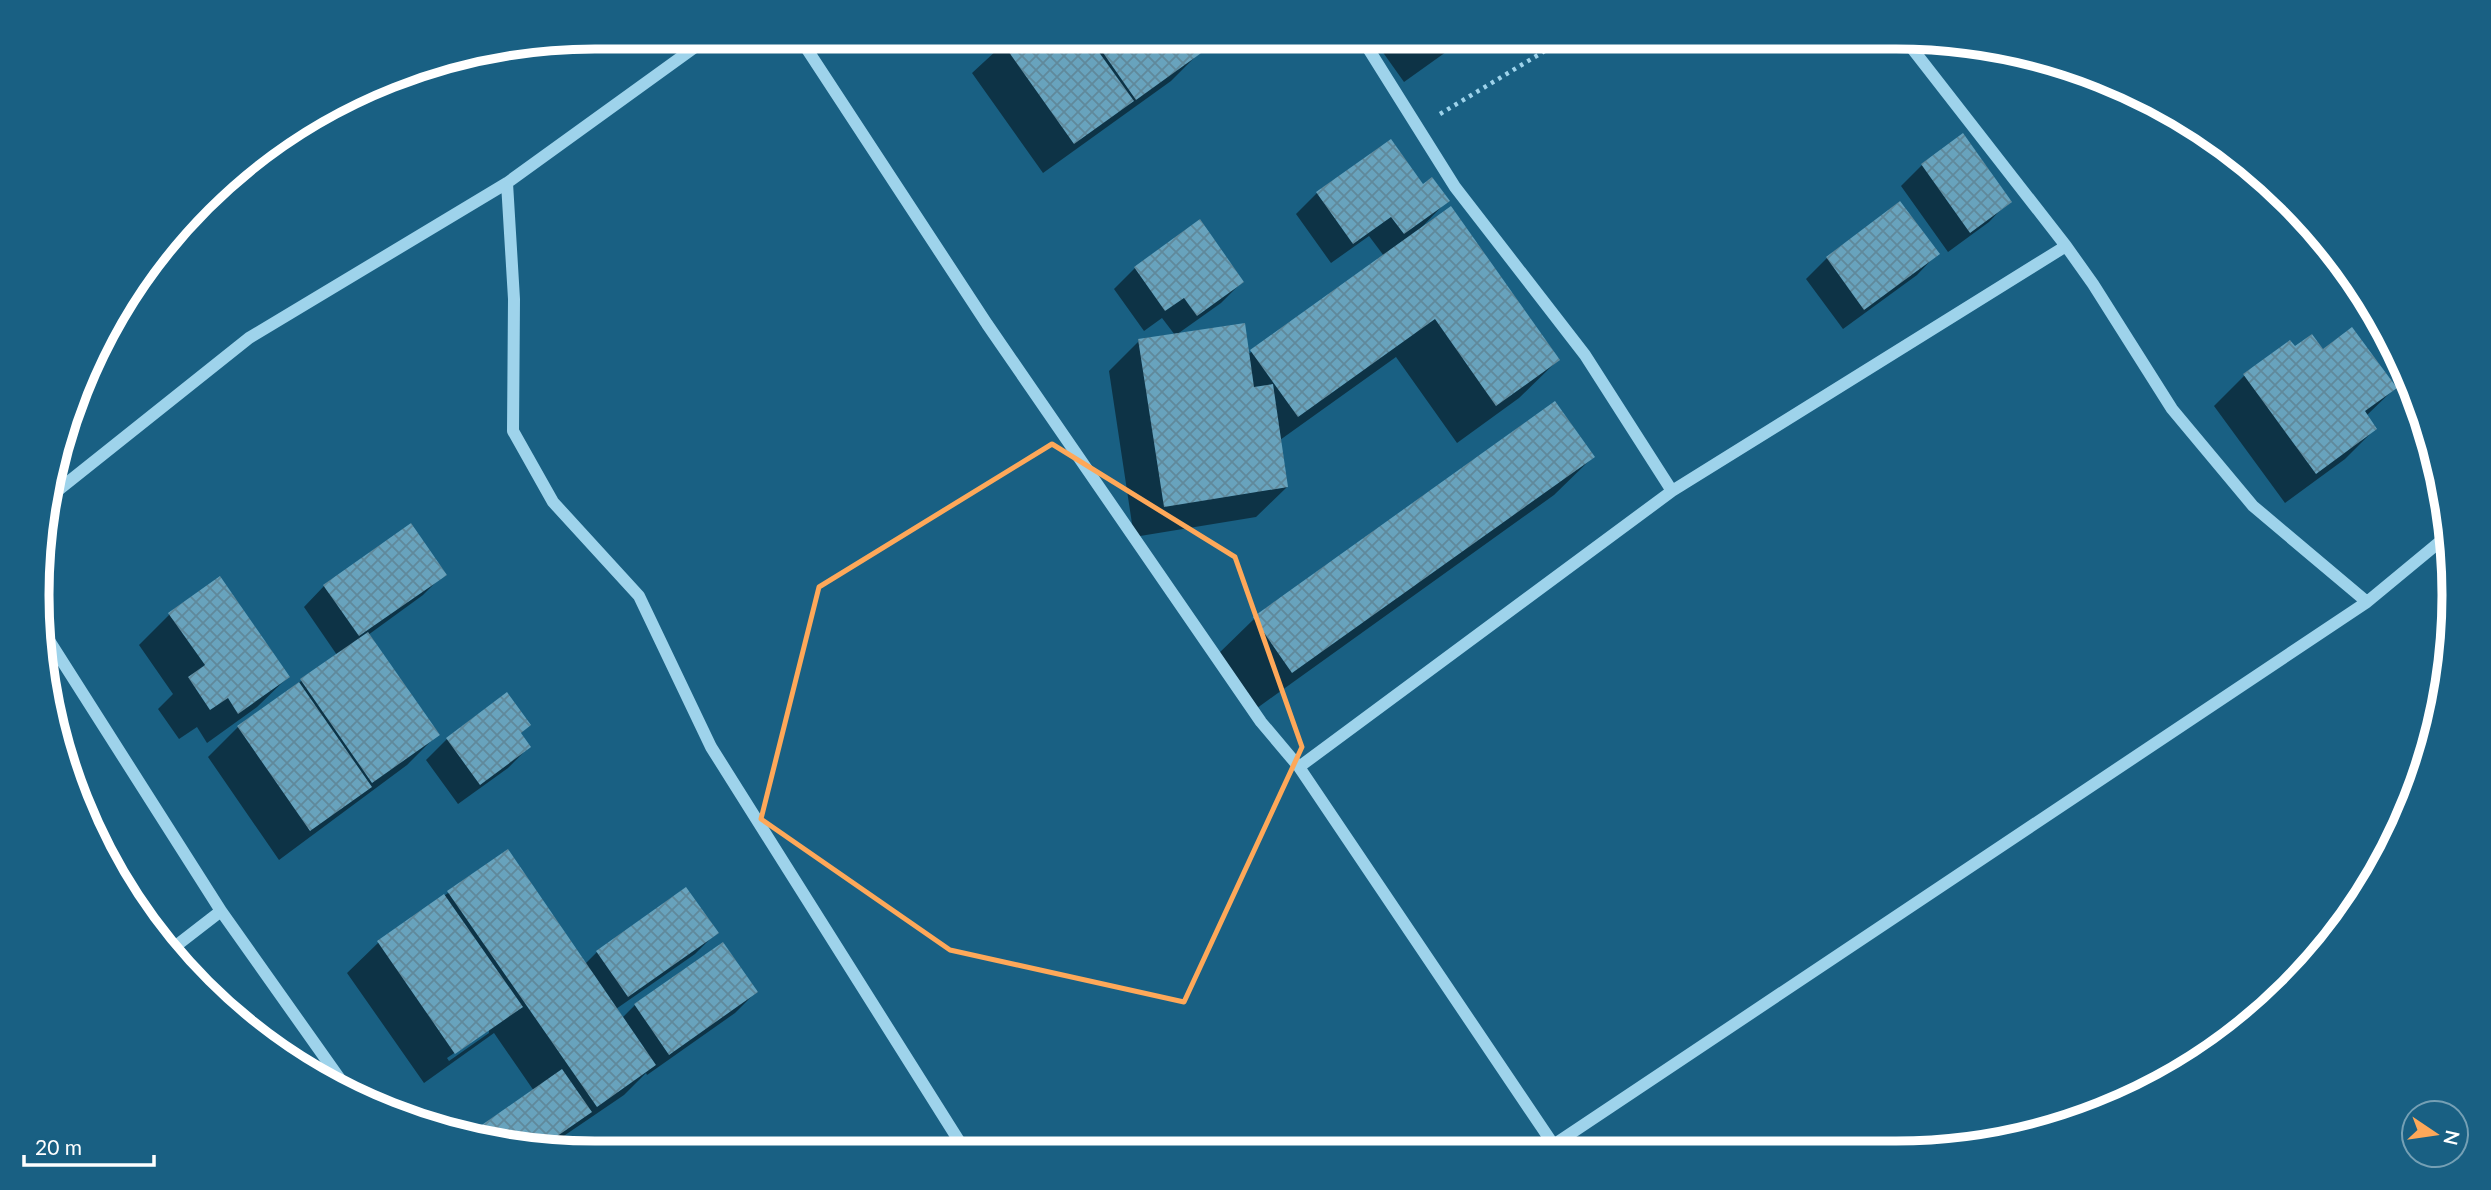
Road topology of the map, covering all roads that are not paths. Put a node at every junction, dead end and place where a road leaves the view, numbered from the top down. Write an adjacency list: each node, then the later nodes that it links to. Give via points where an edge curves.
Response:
1 (692, 49): 5 (street)
2 (807, 49): 12 (street, via 1058,428 1261,722)
3 (1369, 49): 8 (street, via 1455,187 1585,355)
4 (1914, 49): 6 (street)
5 (507, 183): 7 (street, via 249,338); 16 (street, via 514,299 513,431 553,502 639,596 711,747)
6 (2066, 246): 8 (street); 10 (street, via 2172,409 2253,506)
7 (59, 490)
8 (1672, 491): 12 (street)
9 (2439, 542): 10 (street)
10 (2367, 602): 18 (street)
11 (52, 645): 13 (street)
12 (1299, 767): 17 (street)
13 (220, 911): 14 (street); 15 (street)
14 (176, 945)
15 (338, 1077)
16 (959, 1141)
17 (1546, 1141)
18 (1559, 1141)

